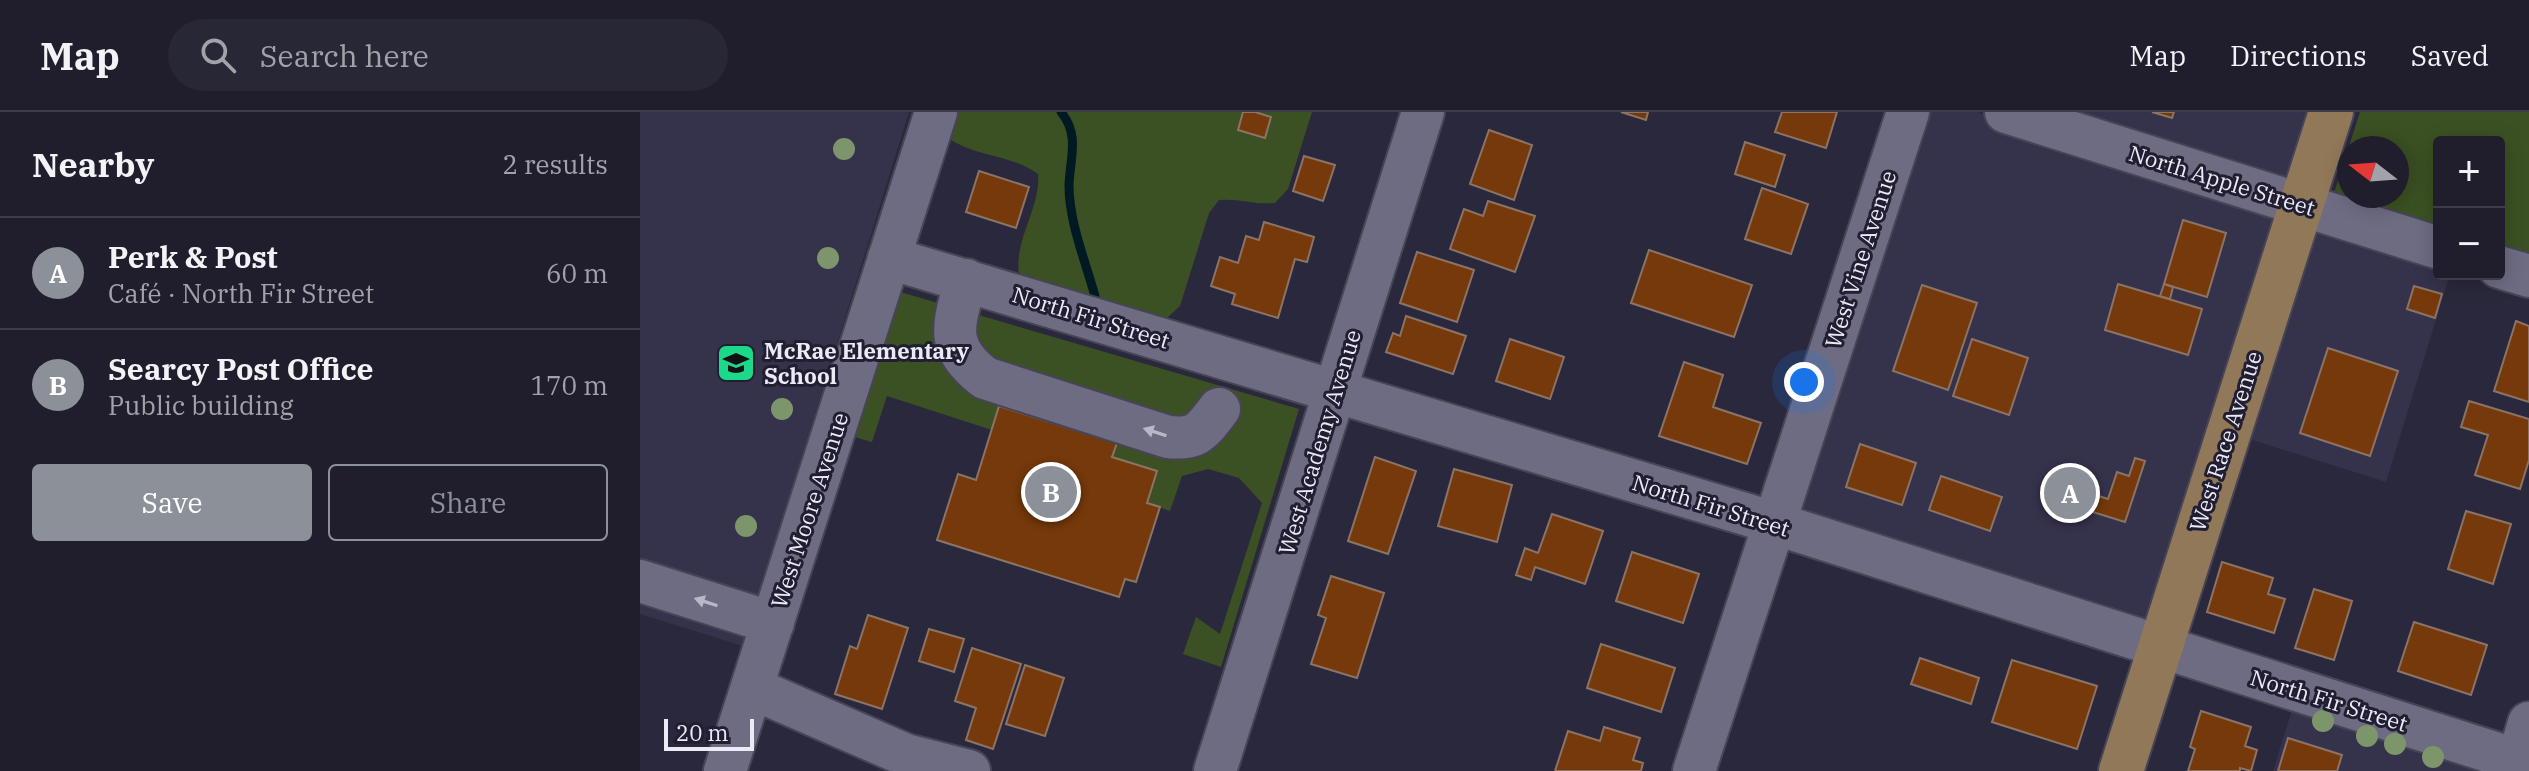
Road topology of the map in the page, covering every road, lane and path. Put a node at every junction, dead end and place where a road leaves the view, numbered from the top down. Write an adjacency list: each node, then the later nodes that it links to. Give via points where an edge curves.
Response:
1 (936, 112): 8 (street, West Moore Avenue)
2 (1423, 112): 12 (street, West Academy Avenue)
3 (1908, 112): 14 (street, West Vine Avenue)
4 (2006, 112): 6 (street, North Apple Street)
5 (2331, 112): 6 (main road, West Race Avenue)
6 (2301, 204): 7 (street, North Apple Street); 17 (main road, West Race Avenue)
7 (2433, 246)
8 (889, 258): 11 (street, North Fir Street); 16 (street, West Moore Avenue)
9 (2505, 269): 10 (street)
10 (2529, 276)
11 (966, 280): 12 (street, North Fir Street); 13 (street, one-way to 11, via 1202,431 1187,439 1168,437 985,378 960,351 953,326)
12 (1335, 392): 14 (street, North Fir Street); 22 (street, West Academy Avenue)
13 (1219, 409)
14 (1774, 524): 17 (street, North Fir Street); 23 (street, West Vine Avenue)
15 (640, 581): 16 (street, one-way to 15)
16 (773, 623): 18 (street, West Moore Avenue)
17 (2160, 647): 19 (street, North Fir Street); 24 (main road, West Race Avenue)
18 (752, 688): 20 (street, West Moore Avenue); 21 (street, via 906,755)
19 (2523, 755)
20 (725, 771)
21 (969, 771)
22 (1215, 771)
23 (1694, 771)
24 (2121, 771)

